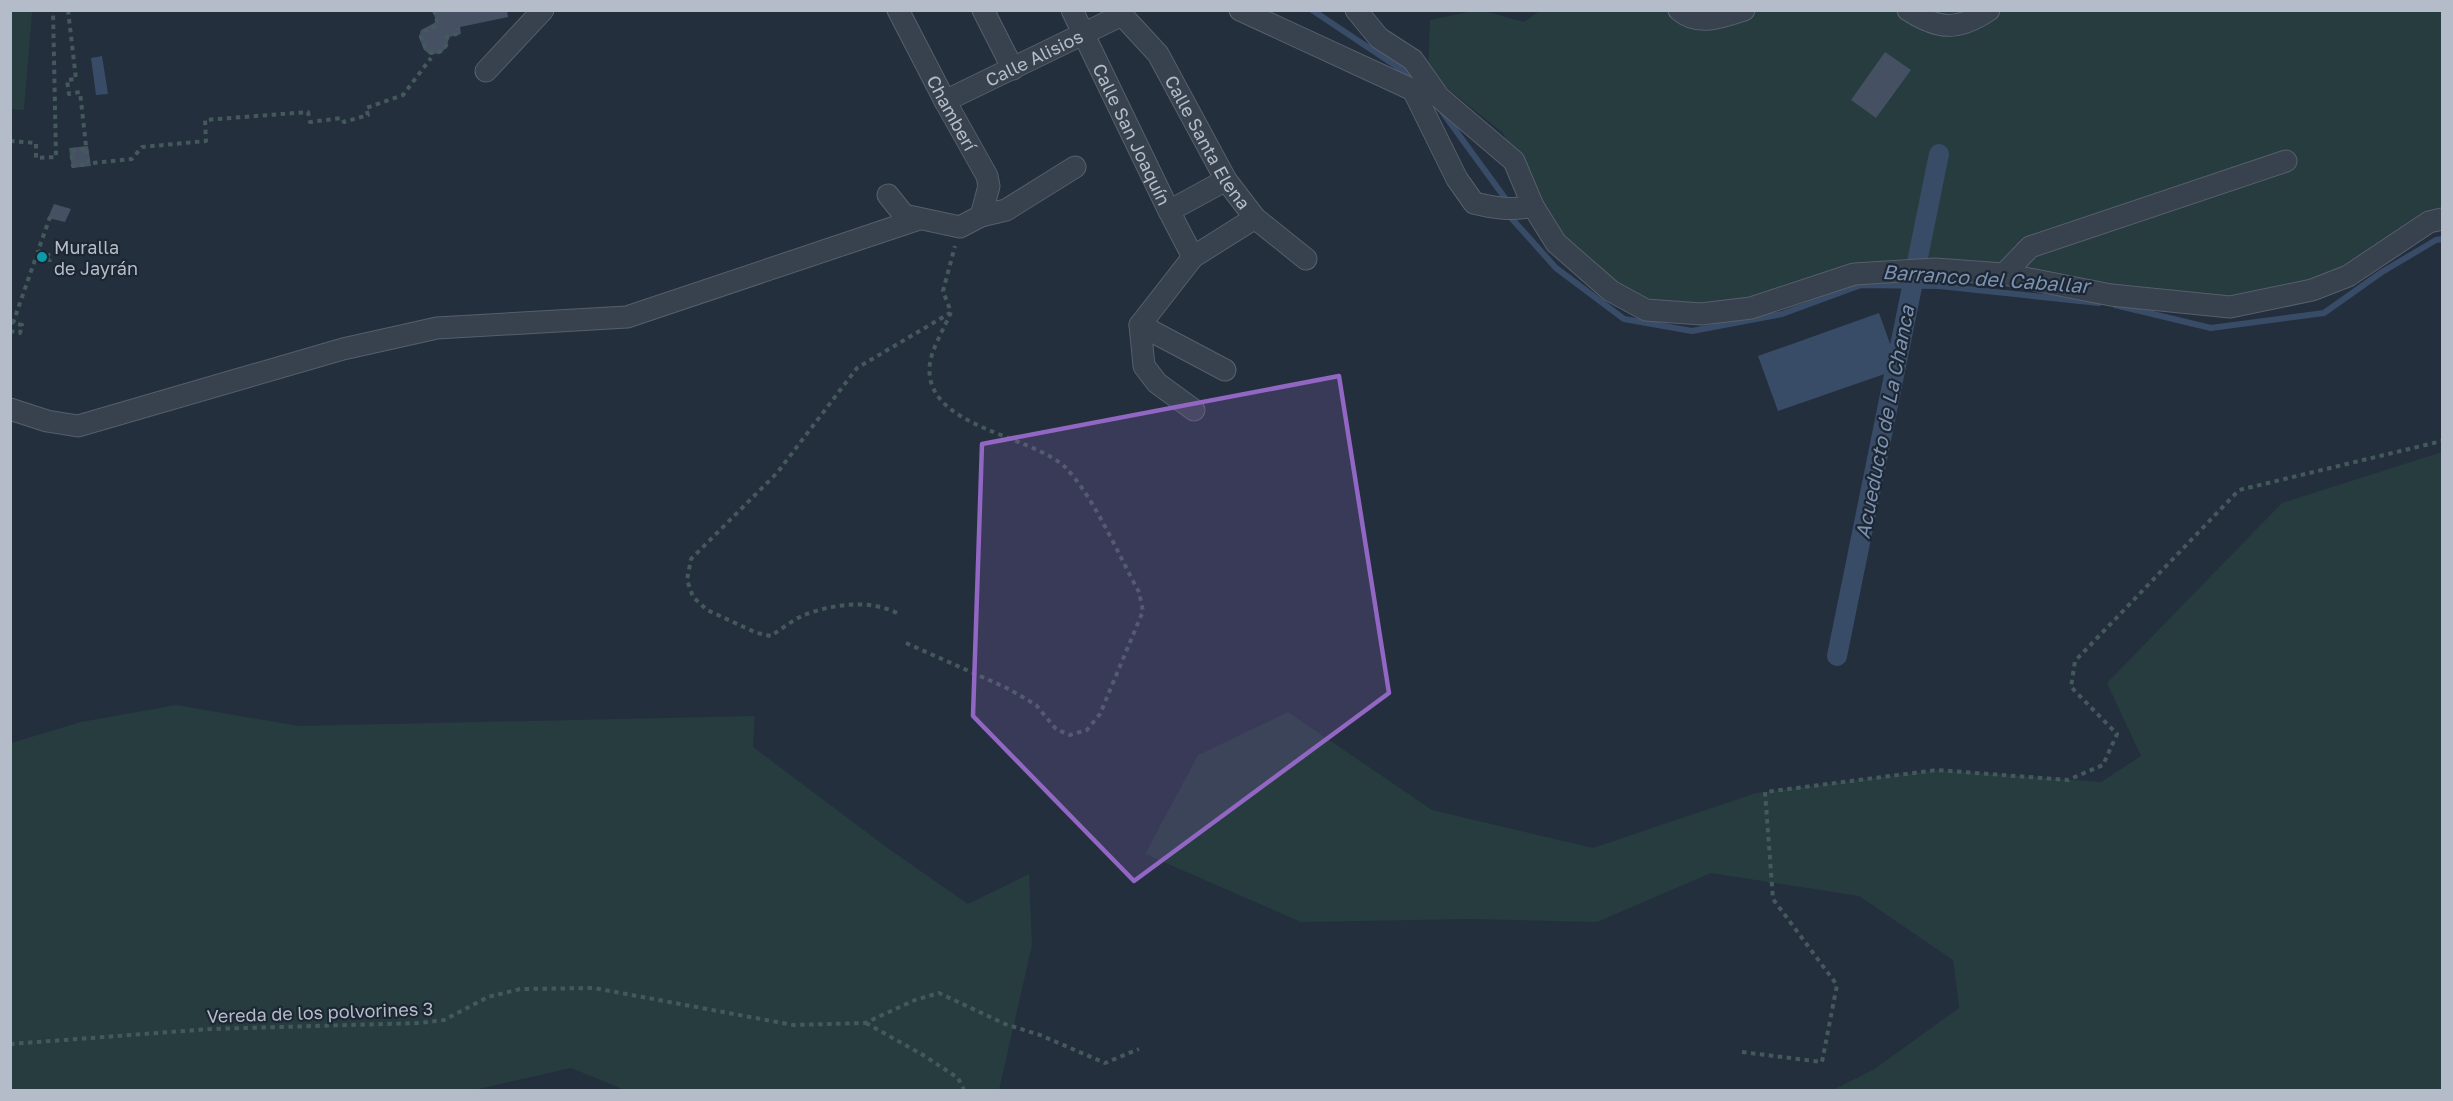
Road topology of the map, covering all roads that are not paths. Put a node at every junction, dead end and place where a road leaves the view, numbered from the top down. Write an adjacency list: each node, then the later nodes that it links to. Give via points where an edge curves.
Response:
1 (543, 10): 14 (street)
2 (898, 10): 15 (street, Chamberí)
3 (983, 10): 13 (street)
4 (1072, 10): 12 (street, Calle San Joaquín)
5 (1240, 10): 20 (street, via 1413,90 1457,179 1474,203 1492,208)
6 (1356, 10): 20 (street, via 1380,38 1413,60 1439,97 1514,161)
7 (1679, 10): 8 (street, via 1689,18 1709,20)
8 (1744, 10)
9 (1908, 10): 10 (street, via 1928,23 1949,27 1973,21)
10 (1989, 10)
11 (1122, 15): 12 (street, Calle Alisios); 18 (street, Calle Santa Elena, via 1158,54)
12 (1084, 33): 13 (street, Calle Alisios); 21 (street, Calle San Joaquín)
13 (1013, 69): 15 (street, Calle Alisios)
14 (486, 71)
15 (945, 101): 22 (street, Chamberí, via 987,176 989,186)
16 (2286, 161): 28 (street, via 2030,247)
17 (1075, 167): 22 (street, via 1006,210)
18 (1226, 180): 21 (street); 23 (street, Calle Santa Elena)
19 (888, 195): 24 (street, via 904,215)
20 (1526, 208): 28 (street, via 1556,243 1611,291 1646,310 1701,314 1751,308 1854,274 1935,269)
21 (1169, 211): 26 (street, Calle San Joaquín)
22 (981, 216): 24 (street, via 960,227)
23 (1255, 218): 26 (street); 27 (street, Calle Santa Elena)
24 (919, 219): 31 (street, via 627,317 437,328 343,349 78,426)
25 (2442, 219): 28 (street, via 2429,222 2339,279 2312,290 2230,308 2111,295)
26 (1193, 257): 29 (street)
27 (1306, 259)
28 (2004, 274)
29 (1140, 325): 30 (street); 32 (street, via 1144,366 1157,382)
30 (1225, 370)
31 (10, 409)
32 (1194, 410)

